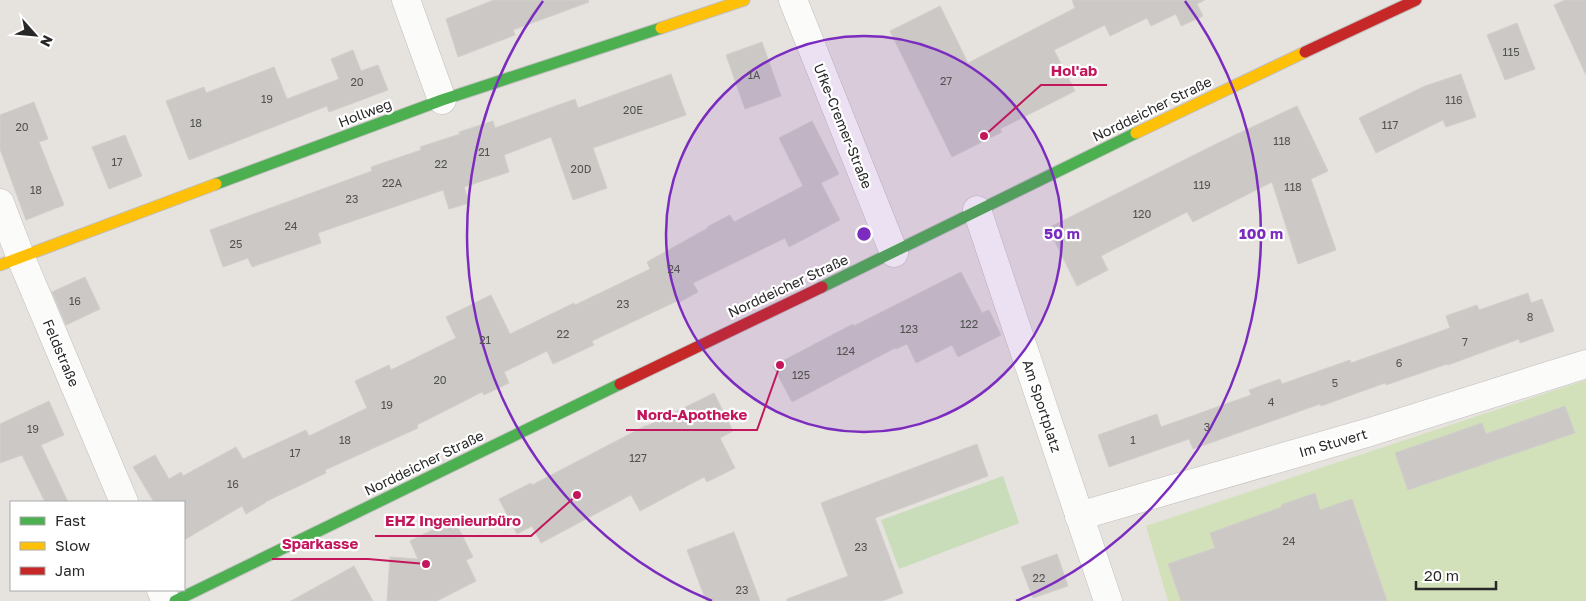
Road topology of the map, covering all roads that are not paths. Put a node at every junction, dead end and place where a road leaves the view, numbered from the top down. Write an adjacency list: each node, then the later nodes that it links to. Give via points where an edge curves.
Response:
1 (406, 0): 5 (street)
2 (744, 0): 5 (main road, Hollweg)
3 (792, 0): 8 (street, Ufke-Cremer-Straße)
4 (1416, 0): 7 (main road, Norddeicher Straße)
5 (442, 100): 9 (main road, Hollweg)
6 (0, 203): 9 (street, Feldstraße)
7 (977, 210): 8 (main road, Norddeicher Straße); 12 (street, Am Sportplatz)
8 (894, 253): 13 (main road, Norddeicher Straße)
9 (11, 262): 11 (street, Feldstraße)
10 (1586, 364): 12 (street, Im Stuvert, via 1370,432)
11 (124, 501)
12 (1079, 516): 14 (street, Am Sportplatz)
13 (174, 601)
14 (1108, 601)

